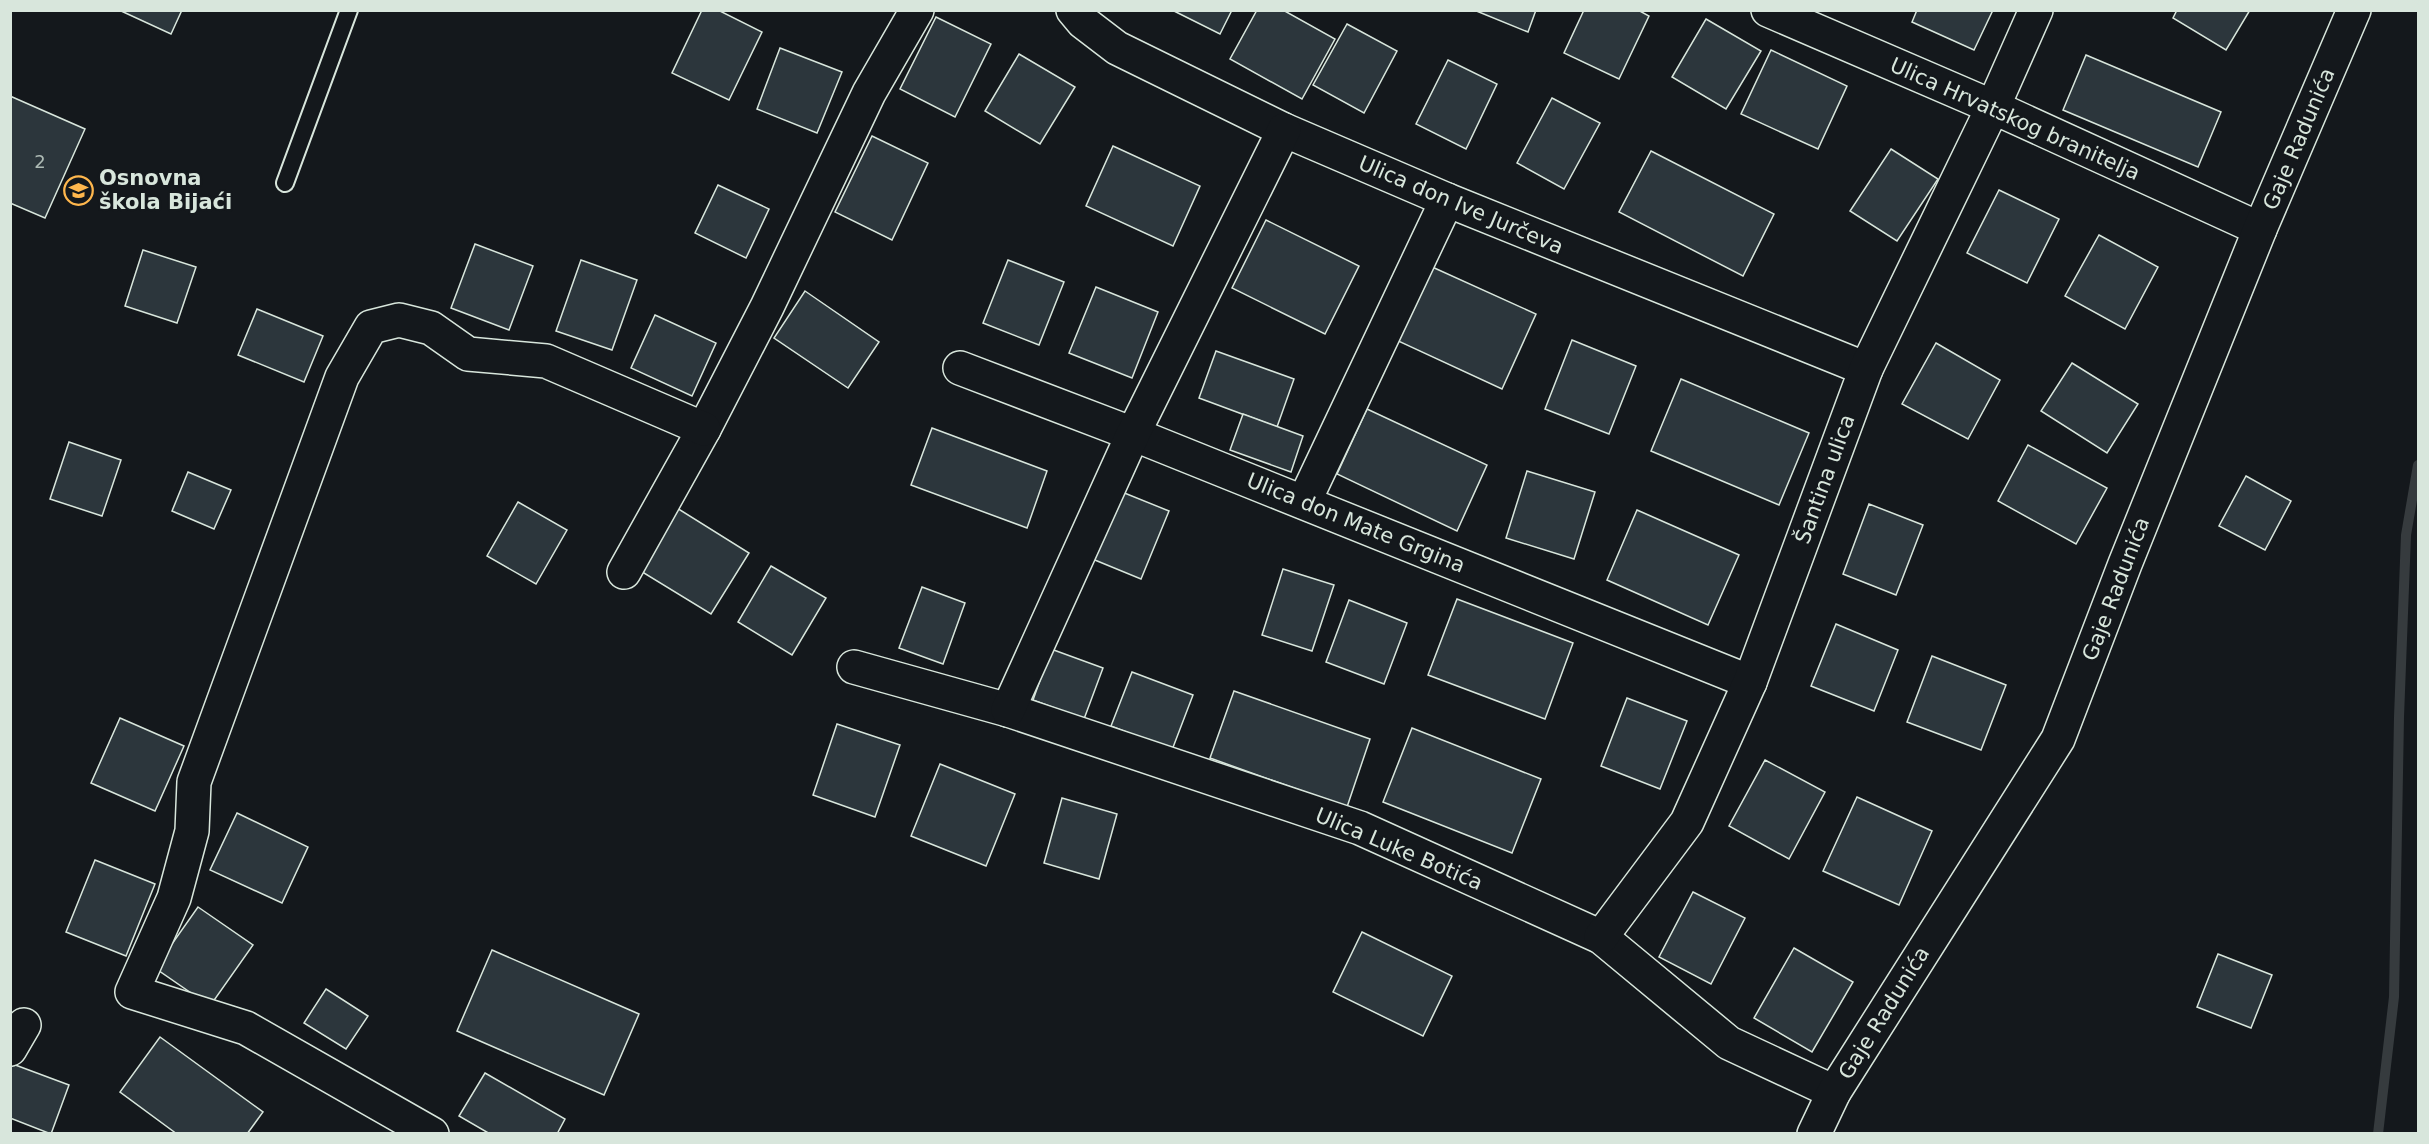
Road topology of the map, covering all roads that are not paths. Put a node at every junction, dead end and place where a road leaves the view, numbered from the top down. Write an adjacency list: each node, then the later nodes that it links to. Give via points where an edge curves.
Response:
1 (349, 10): 9 (lane)
2 (917, 10): 14 (street, via 869,93 767,308)
3 (1073, 10): 8 (street, Ulica don Ive Jurčeva, via 1117,48)
4 (1768, 10): 7 (street, Ulica Hrvatskog branitelja)
5 (2036, 10): 7 (street, Šantina ulica)
6 (2354, 10): 11 (street, Gaje Radunića)
7 (1993, 107): 11 (street, Ulica Hrvatskog branitelja); 13 (street, Šantina ulica)
8 (1284, 130): 10 (street, Ulica don Ive Jurčeva); 15 (street)
9 (285, 183)
10 (1447, 200): 13 (street, Ulica don Ive Jurčeva); 16 (street)
11 (2260, 229): 22 (street, Gaje Radunića, via 2058,739)
12 (960, 368): 15 (street, Ulica don Mate Grgina)
13 (1866, 369): 19 (street, Šantina ulica)
14 (704, 429): 17 (street); 23 (street, via 546,361 468,354 431,328 399,320 371,327 342,377 194,782 192,831 174,898 132,992 246,1028)
15 (1133, 434): 16 (street, Ulica don Mate Grgina); 20 (street)
16 (1304, 502): 19 (street, Ulica don Mate Grgina)
17 (624, 572)
18 (854, 667): 20 (street, Ulica Luke Botića)
19 (1750, 682): 21 (street, Šantina ulica, via 1687,822)
20 (1008, 710): 21 (street, Ulica Luke Botića, via 1360,828)
21 (1601, 937): 22 (street, Ulica Luke Botića, via 1729,1043)
22 (1834, 1092): 24 (street, Gaje Radunića)
23 (432, 1134)
24 (1814, 1134)

